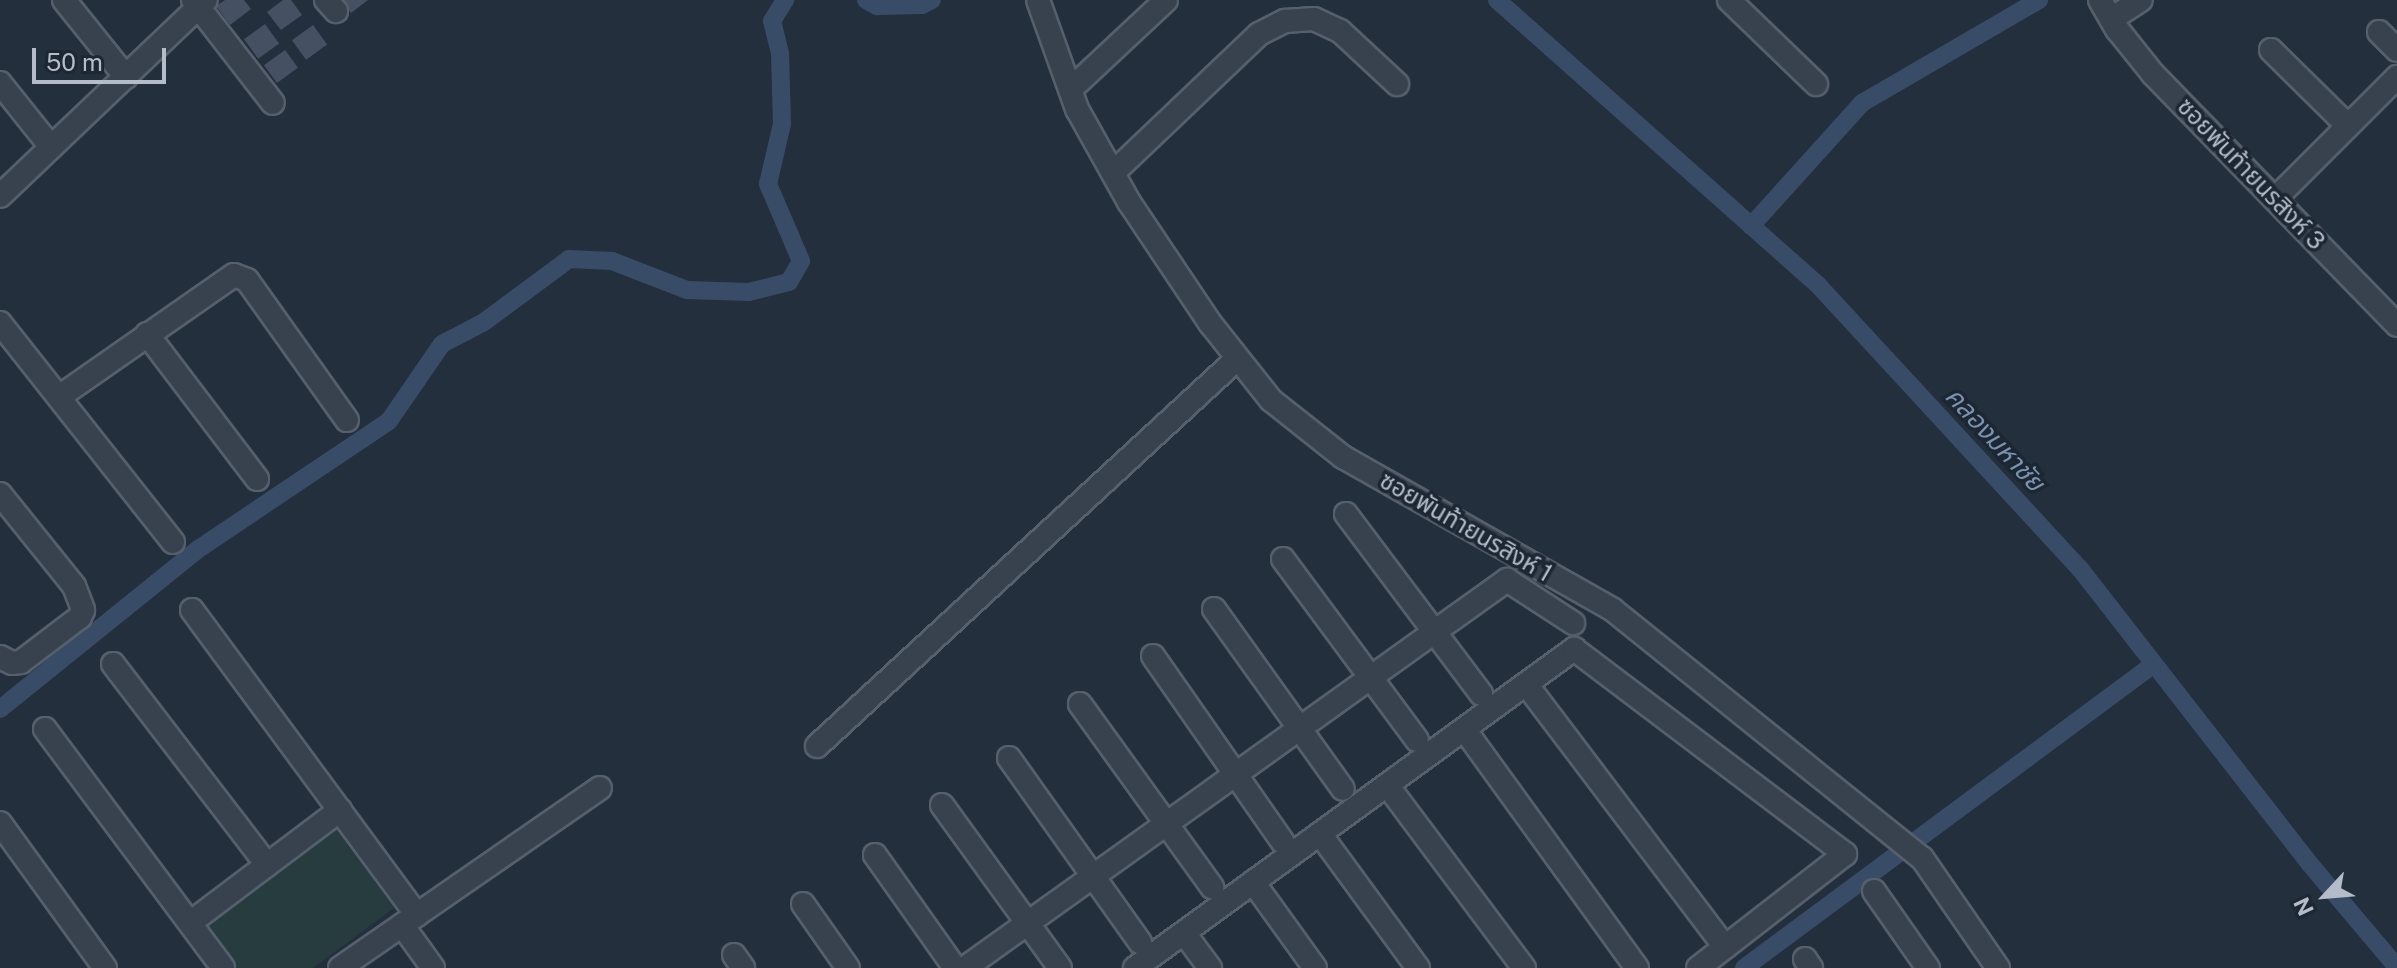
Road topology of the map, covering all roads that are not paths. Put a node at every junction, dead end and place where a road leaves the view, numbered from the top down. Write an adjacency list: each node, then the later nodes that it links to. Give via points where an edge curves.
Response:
1 (64, 0): 11 (street)
2 (1166, 0): 16 (street)
3 (1729, 0): 15 (street)
4 (2141, 0): 7 (street, ซอยพันท้ายนรสิงห์ 3)
5 (1040, 1): 16 (street, ซอยพันท้ายนรสิงห์ 1)
6 (199, 2): 11 (street); 17 (street)
7 (2106, 9): 22 (street, ซอยพันท้ายนรสิงห์ 3, via 2153,74)
8 (2379, 32): 10 (street)
9 (2271, 50): 18 (street)
10 (2397, 50)
11 (126, 77): 19 (street)
12 (2397, 77): 18 (street)
13 (0, 83): 19 (street)
14 (1397, 84): 20 (street, via 1340,31 1314,19 1285,21 1259,34)
15 (1816, 84)
16 (1071, 89): 20 (street, ซอยพันท้ายนรสิงห์ 1)
17 (273, 103)
18 (2348, 126): 22 (street)
19 (51, 147): 21 (street)
20 (1113, 173): 26 (street, ซอยพันท้ายนรสิงห์ 1)
21 (0, 196)
22 (2275, 199): 24 (street, ซอยพันท้ายนรสิงห์ 3)
23 (0, 323): 27 (street)
24 (2397, 325)
25 (147, 334): 27 (street); 28 (street, via 227,277 241,276); 29 (street)
26 (1237, 359): 49 (street); 90 (street, ซอยพันท้ายนรสิงห์ 1, via 1271,400 1343,457 1613,610 1889,828 1922,858)
27 (59, 397): 32 (street)
28 (347, 420)
29 (257, 479)
30 (0, 494): 39 (street, via 74,586 83,610 21,662)
31 (1346, 514): 37 (street)
32 (173, 542)
33 (1283, 559): 41 (street)
34 (1214, 609): 45 (street)
35 (192, 610): 56 (street)
36 (1573, 623): 37 (street, via 1507,580)
37 (1434, 632): 41 (street); 43 (street)
38 (1153, 656): 51 (street)
39 (0, 657)
40 (113, 664): 62 (street)
41 (1370, 677): 45 (street); 48 (street)
42 (1526, 684): 47 (street); 73 (street); 73 (street, via 1574,649 1845,854)
43 (1481, 694)
44 (1080, 704): 58 (street)
45 (1300, 728): 51 (street); 54 (street)
46 (45, 729): 69 (street)
47 (1464, 729): 52 (street); 87 (street)
48 (1417, 740)
49 (817, 746)
50 (1009, 758): 63 (street)
51 (1236, 774): 58 (street); 60 (street)
52 (1387, 785): 59 (street); 86 (street)
53 (600, 788): 68 (street)
54 (1343, 789)
55 (942, 805): 70 (street)
56 (340, 810): 62 (street); 68 (street)
57 (0, 823): 74 (street)
58 (1166, 824): 63 (street); 65 (street)
59 (1320, 834): 64 (street); 85 (street)
60 (1282, 841)
61 (875, 855): 79 (street)
62 (267, 865): 69 (street)
63 (1093, 876): 70 (street); 72 (street)
64 (1253, 882): 71 (street); 84 (street)
65 (1212, 887)
66 (1874, 891): 89 (street)
67 (803, 904): 78 (street)
68 (409, 920): 76 (street); 77 (street)
69 (190, 923): 75 (street)
70 (1028, 923): 80 (street); 81 (street)
71 (1184, 933): 82 (street); 83 (street)
72 (1140, 942)
73 (1725, 947): 88 (street)
74 (105, 968)
75 (223, 968)
76 (340, 968)
77 (433, 968)
78 (848, 968)
79 (955, 968)
80 (965, 968)
81 (1060, 968)
82 (1135, 968)
83 (1210, 968)
84 (1315, 968)
85 (1418, 968)
86 (1524, 968)
87 (1637, 968)
88 (1698, 968)
89 (1928, 968)
90 (1998, 968)

